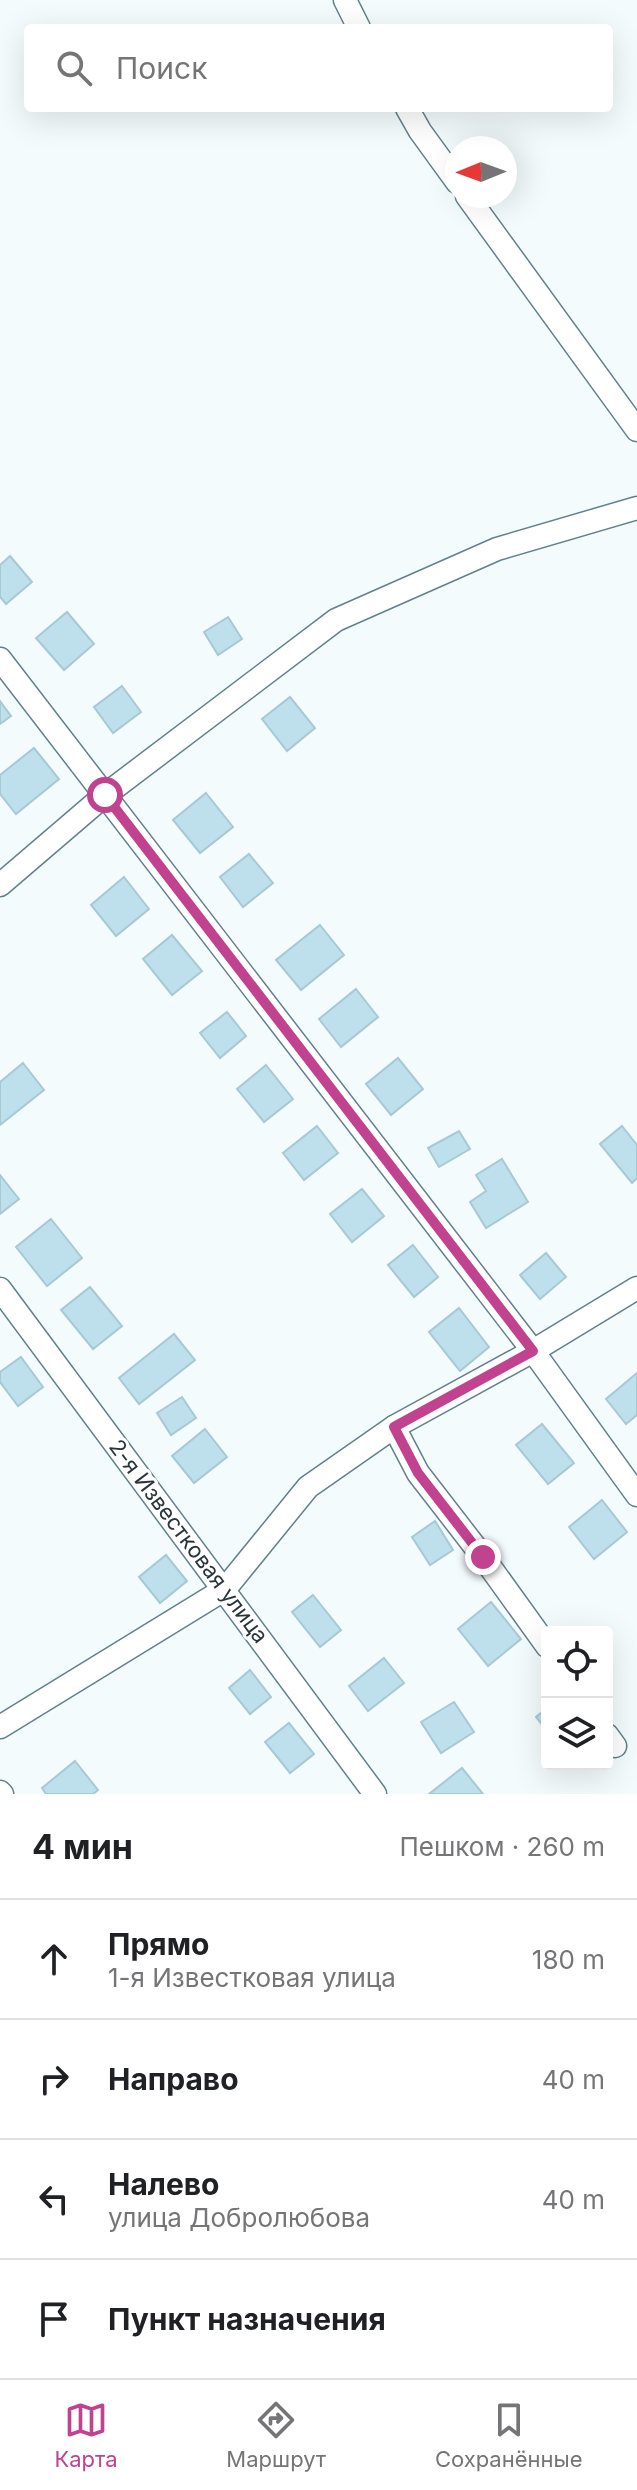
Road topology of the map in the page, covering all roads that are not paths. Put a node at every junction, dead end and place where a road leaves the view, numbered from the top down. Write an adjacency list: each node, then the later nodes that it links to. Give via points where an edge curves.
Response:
1 (345, 0): 2 (street)
2 (357, 24)
3 (409, 112): 4 (street)
4 (445, 165)
5 (476, 208): 6 (street)
6 (637, 430)
7 (637, 508): 9 (street, via 497,549 336,620)
8 (0, 659): 9 (street)
9 (105, 795): 10 (street); 13 (street)
10 (0, 885)
11 (637, 1288): 13 (street)
12 (0, 1289): 16 (street, 2-я Известковая улица)
13 (533, 1351): 14 (street); 15 (street)
14 (394, 1427): 16 (street, via 308,1487); 17 (street, via 418,1473)
15 (637, 1495)
16 (225, 1589): 18 (street); 19 (street, 2-я Известковая улица)
17 (541, 1638)
18 (0, 1727)
19 (375, 1794)

